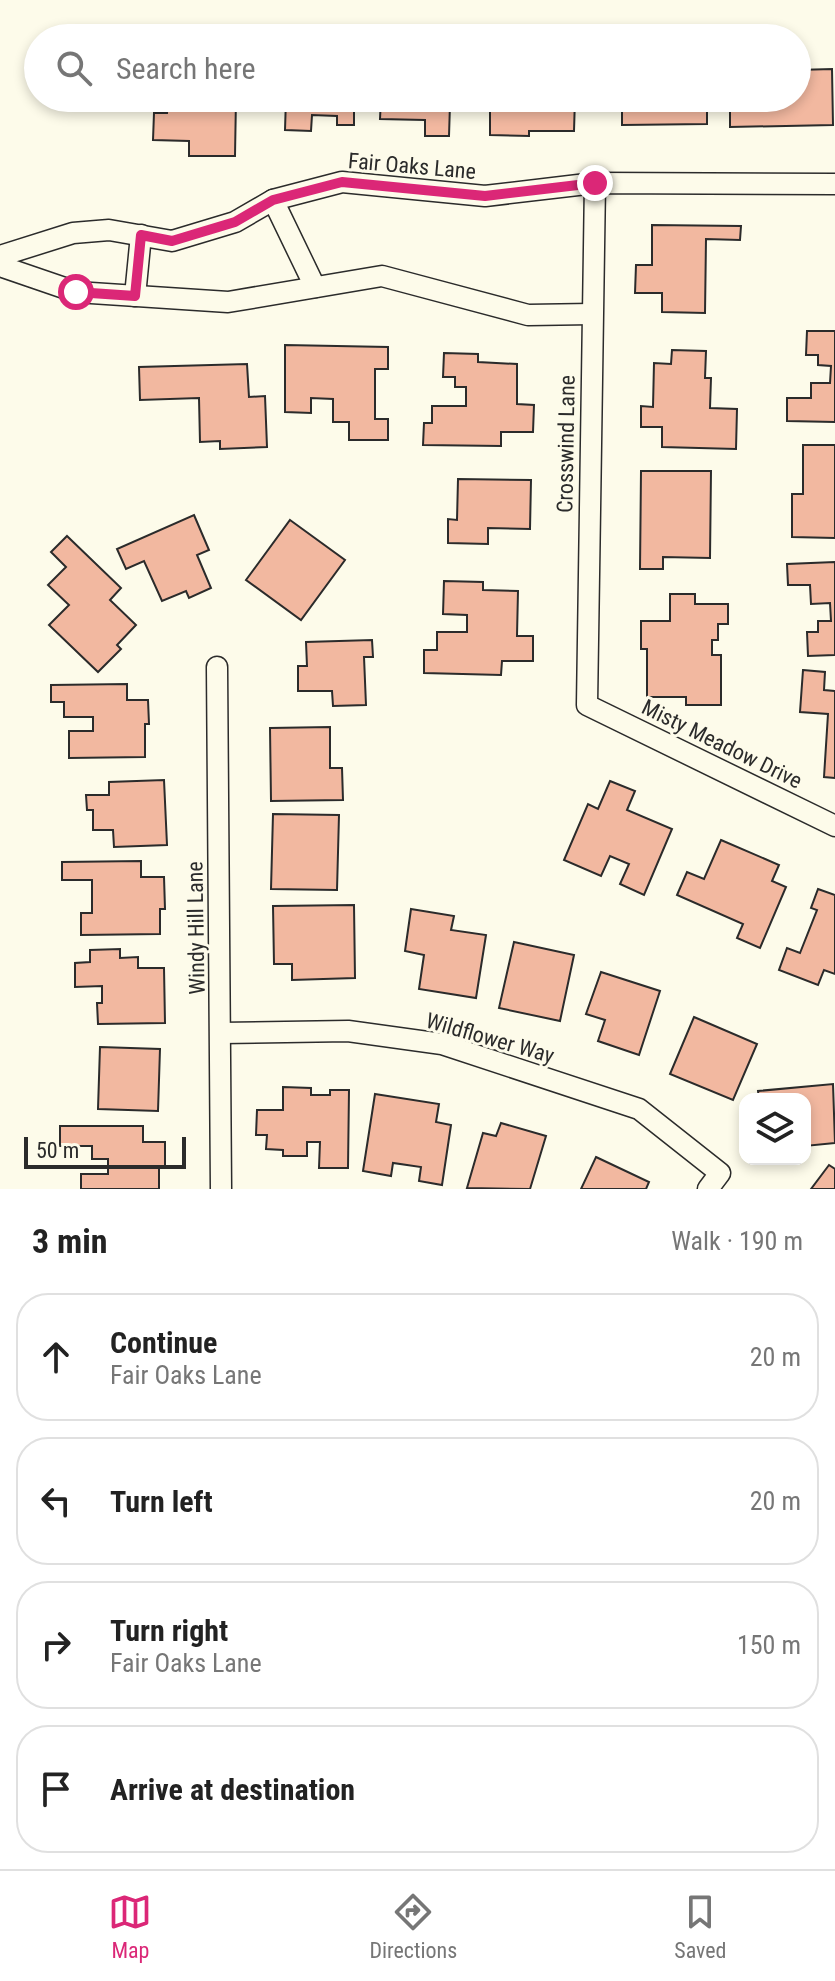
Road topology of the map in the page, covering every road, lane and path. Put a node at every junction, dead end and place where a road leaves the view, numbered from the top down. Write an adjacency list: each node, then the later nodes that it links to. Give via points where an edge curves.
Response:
1 (595, 183): 2 (street, Fair Oaks Lane); 3 (street, Fair Oaks Lane, via 485,196 342,182); 9 (street, Crosswind Lane)
2 (835, 184)
3 (273, 200): 4 (street, Fair Oaks Lane, via 235,222 172,241); 7 (street)
4 (141, 235): 5 (street, Fair Oaks Lane, via 109,230 73,233); 8 (street)
5 (0, 256)
6 (0, 266): 8 (street, via 76,292)
7 (315, 287): 8 (street, via 228,302); 9 (street, via 382,276 528,315)
8 (135, 296)
9 (592, 314): 11 (street, Crosswind Lane)
10 (217, 667): 13 (street, Windy Hill Lane)
11 (587, 705): 12 (street, Misty Meadow Drive)
12 (835, 826)
13 (221, 1033): 14 (street, Wildflower Way, via 348,1031 442,1044 639,1109); 15 (street, Windy Hill Lane)
14 (714, 1181)
15 (221, 1189)

